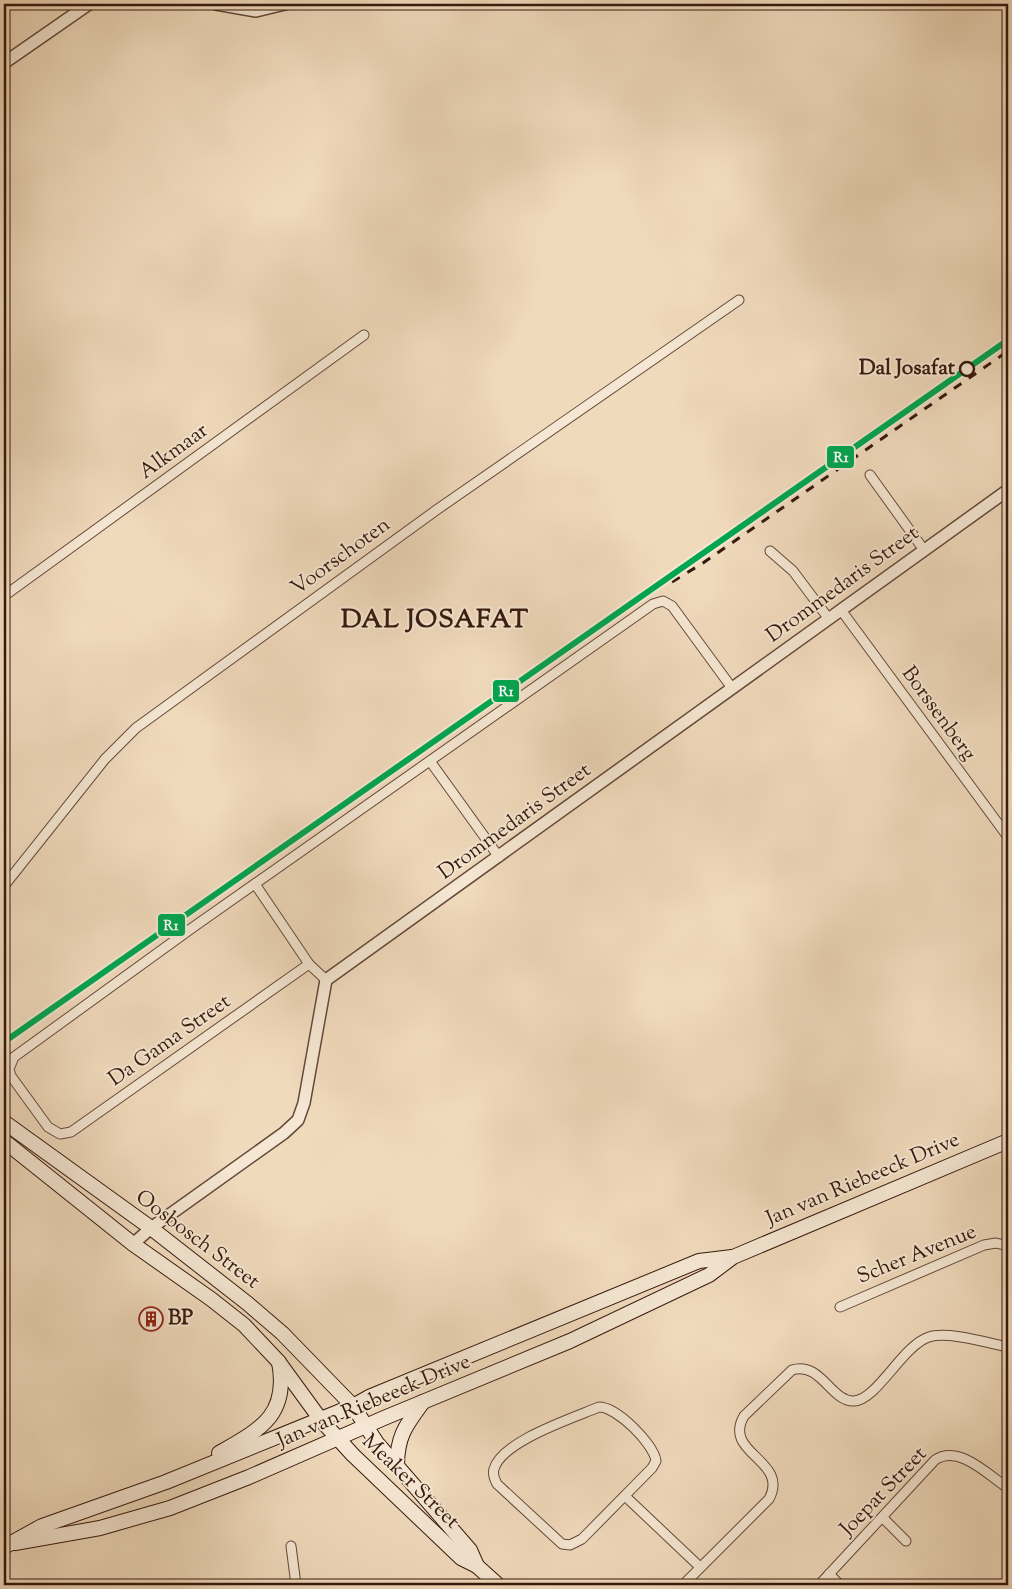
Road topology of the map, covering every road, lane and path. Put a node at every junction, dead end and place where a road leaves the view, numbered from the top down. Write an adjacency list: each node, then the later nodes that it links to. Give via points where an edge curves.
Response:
1 (89, 4): 4 (street)
2 (216, 4): 3 (street, via 256,11)
3 (285, 4)
4 (4, 63)
5 (738, 300): 19 (street, Voorschoten, via 435,511 136,728 106,759)
6 (364, 335): 11 (street, Alkmaar)
7 (870, 475): 9 (street)
8 (1008, 490): 9 (street, Drommedaris Street)
9 (924, 550): 12 (street, Drommedaris Street)
10 (770, 551): 13 (street, via 793,571)
11 (4, 596)
12 (841, 610): 13 (street, Drommedaris Street); 16 (street, Borssenberg)
13 (829, 618): 14 (street, Drommedaris Street)
14 (732, 688): 15 (street, via 672,606 663,601 653,604); 17 (street, Drommedaris Street)
15 (430, 761): 17 (street); 18 (street)
16 (1008, 837)
17 (498, 857): 21 (street, Drommedaris Street)
18 (255, 884): 20 (street); 20 (street, Da Gama Street, via 14,1058 10,1076 48,1127 60,1134 71,1132)
19 (4, 886)
20 (309, 964): 21 (street)
21 (326, 980): 25 (street, via 304,1103 298,1120)
22 (4, 1122): 25 (main road, Oosbosch Street)
23 (4, 1141): 26 (main road, Oosbosch Street)
24 (1008, 1141): 28 (main road, Jan van Riebeeck Drive)
25 (151, 1228): 26 (street); 33 (main road, Oosbosch Street, via 247,1302 315,1365)
26 (133, 1244): 31 (main road, Oosbosch Street, via 231,1315)
27 (1008, 1246): 29 (street, Scher Avenue, via 984,1245)
28 (733, 1257): 32 (main road, Jan van Riebeeck Drive, via 709,1275 570,1341); 33 (main road, Jan van Riebeeck Drive, via 699,1261 369,1396)
29 (840, 1307)
30 (1008, 1347): 46 (street, via 942,1336 928,1337 870,1393 853,1401 844,1399 815,1373 799,1368 792,1370 739,1424 744,1445 770,1472 774,1490 769,1499)
31 (278, 1361): 34 (main road, Oosbosch Street); 38 (main road, via 281,1398 270,1418 221,1452)
32 (424, 1402): 35 (main road, Jan van Riebeeck Drive); 37 (main road, via 404,1427 397,1446)
33 (353, 1406): 34 (main road, Jan van Riebeeck Drive); 35 (main road, Meaker Street)
34 (321, 1420): 36 (main road, Meaker Street); 38 (main road, Jan van Riebeeck Drive)
35 (366, 1427): 36 (main road, Jan van Riebeeck Drive); 37 (main road, Meaker Street)
36 (338, 1439): 43 (main road, Jan van Riebeeck Drive, via 170,1508 100,1528); 45 (main road, Meaker Street, via 411,1513 461,1558)
37 (397, 1466): 45 (main road, Meaker Street, via 470,1550)
38 (166, 1482): 43 (main road, Jan van Riebeeck Drive, via 42,1526)
39 (1008, 1488): 41 (street, Joepat Street, via 961,1457 943,1455 934,1460)
40 (625, 1496): 40 (street, via 576,1544 562,1544 497,1484 494,1469 524,1439 599,1407 606,1407 621,1416 655,1454 652,1468); 46 (street)
41 (883, 1518): 42 (street); 47 (street, Joepat Street)
42 (906, 1541)
43 (9, 1545)
44 (291, 1546): 48 (street)
45 (477, 1566): 49 (main road, Meaker Street)
46 (700, 1567): 50 (street)
47 (829, 1574): 51 (street, Joepat Street); 52 (street)
48 (296, 1585)
49 (498, 1585)
50 (683, 1585)
51 (819, 1585)
52 (840, 1585)

